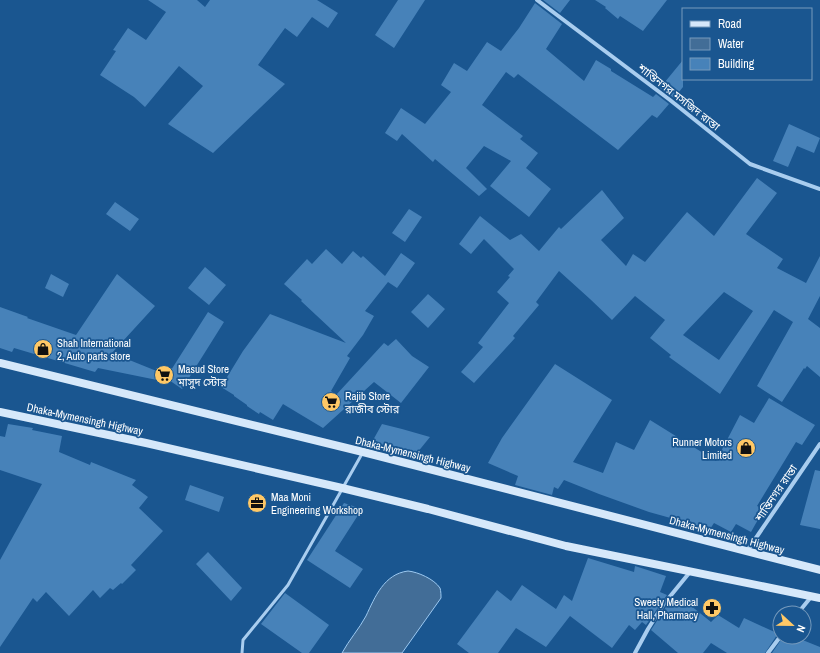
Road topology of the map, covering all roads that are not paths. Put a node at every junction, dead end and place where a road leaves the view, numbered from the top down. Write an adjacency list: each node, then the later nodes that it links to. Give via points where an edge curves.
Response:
1 (537, 0): 2 (street, শান্তিনগর মসজিদ রাস্তা, via 750,164)
2 (820, 189)
3 (0, 363): 6 (main road, Dhaka-Mymensingh Highway)
4 (0, 412): 7 (main road, Dhaka-Mymensingh Highway)
5 (820, 444): 8 (street, শান্তিনগর রাস্তা)
6 (363, 452): 7 (lane); 8 (main road, Dhaka-Mymensingh Highway)
7 (342, 488): 10 (main road, Dhaka-Mymensingh Highway, via 566,546); 14 (lane, via 288,585 243,640)
8 (747, 552): 9 (main road, Dhaka-Mymensingh Highway)
9 (820, 570)
10 (690, 572): 11 (main road, Dhaka-Mymensingh Highway); 15 (street, via 663,605)
11 (811, 596): 12 (main road, Dhaka-Mymensingh Highway); 13 (street)
12 (820, 598)
13 (804, 605)
14 (242, 653)
15 (635, 653)

